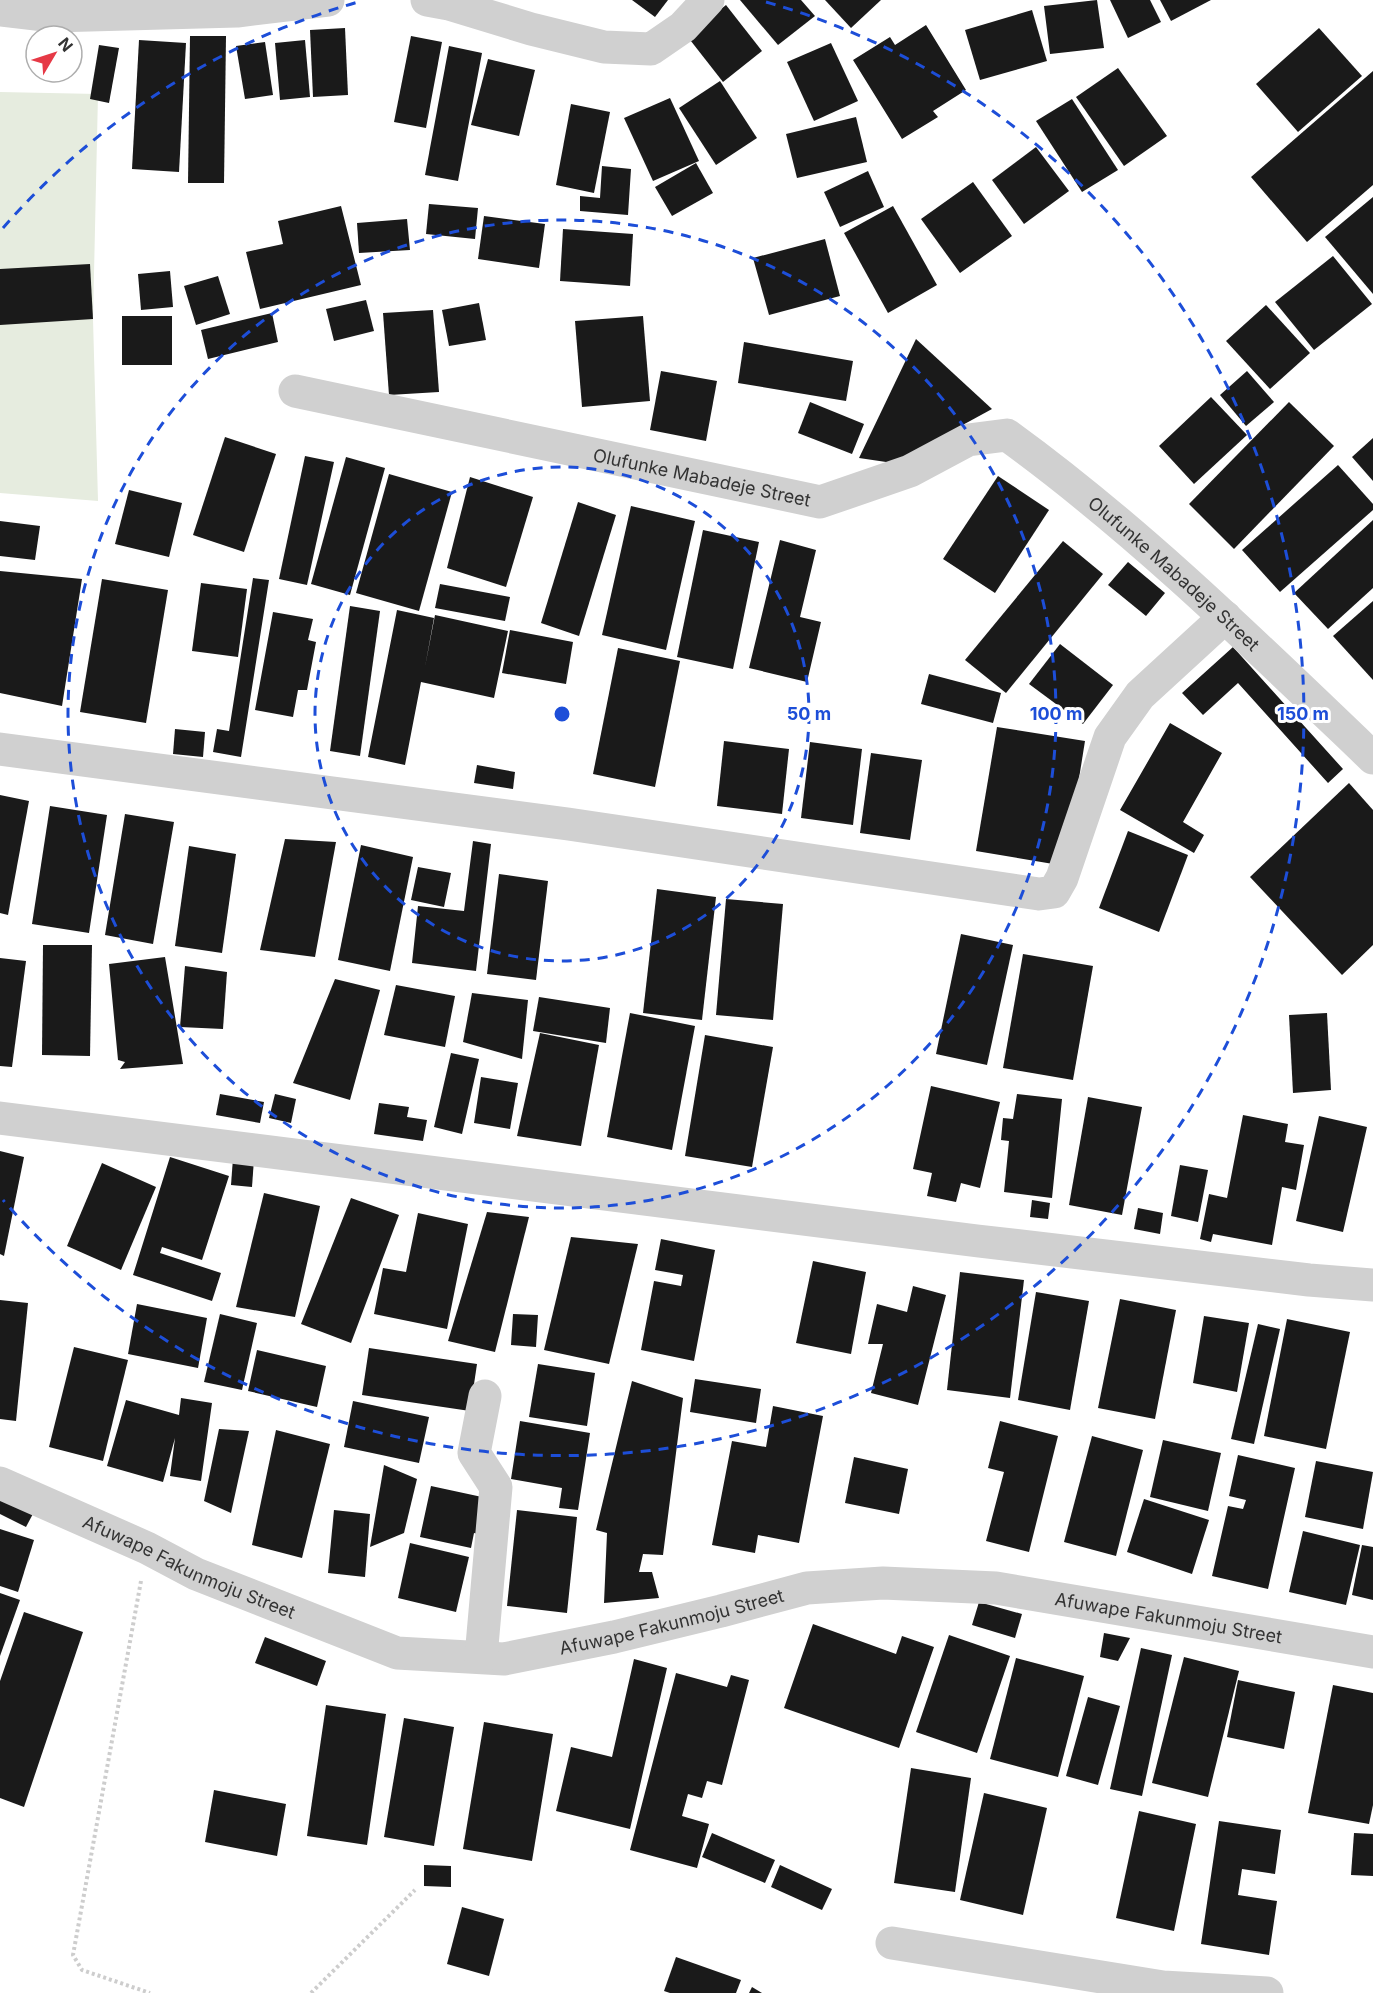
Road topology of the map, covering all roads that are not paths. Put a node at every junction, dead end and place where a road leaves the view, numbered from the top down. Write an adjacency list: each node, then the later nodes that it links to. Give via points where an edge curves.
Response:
1 (328, 0): 4 (street, via 237,11 53,16)
2 (427, 0): 3 (street, via 603,46 651,49 683,27)
3 (708, 0)
4 (0, 10)
5 (295, 391): 6 (street, Olufunke Mabadeje Street, via 820,502 910,471 968,440 1006,435 1054,470)
6 (1225, 617): 7 (street, via 1140,695 1110,737 1062,878 1054,892 1040,894 556,822); 8 (street, Olufunke Mabadeje Street)
7 (0, 749)
8 (1373, 758)
9 (0, 1118): 10 (street, via 990,1242)
10 (1373, 1285)
11 (484, 1396): 14 (street, via 474,1453 496,1487)
12 (0, 1483): 14 (street, Afuwape Fakunmoju Street, via 196,1574 397,1653)
13 (1373, 1652): 14 (street, Afuwape Fakunmoju Street, via 996,1588 883,1583 807,1588 614,1637 504,1659)
14 (481, 1657)
15 (892, 1943): 16 (street, via 1163,1987)
16 (1267, 1993)

